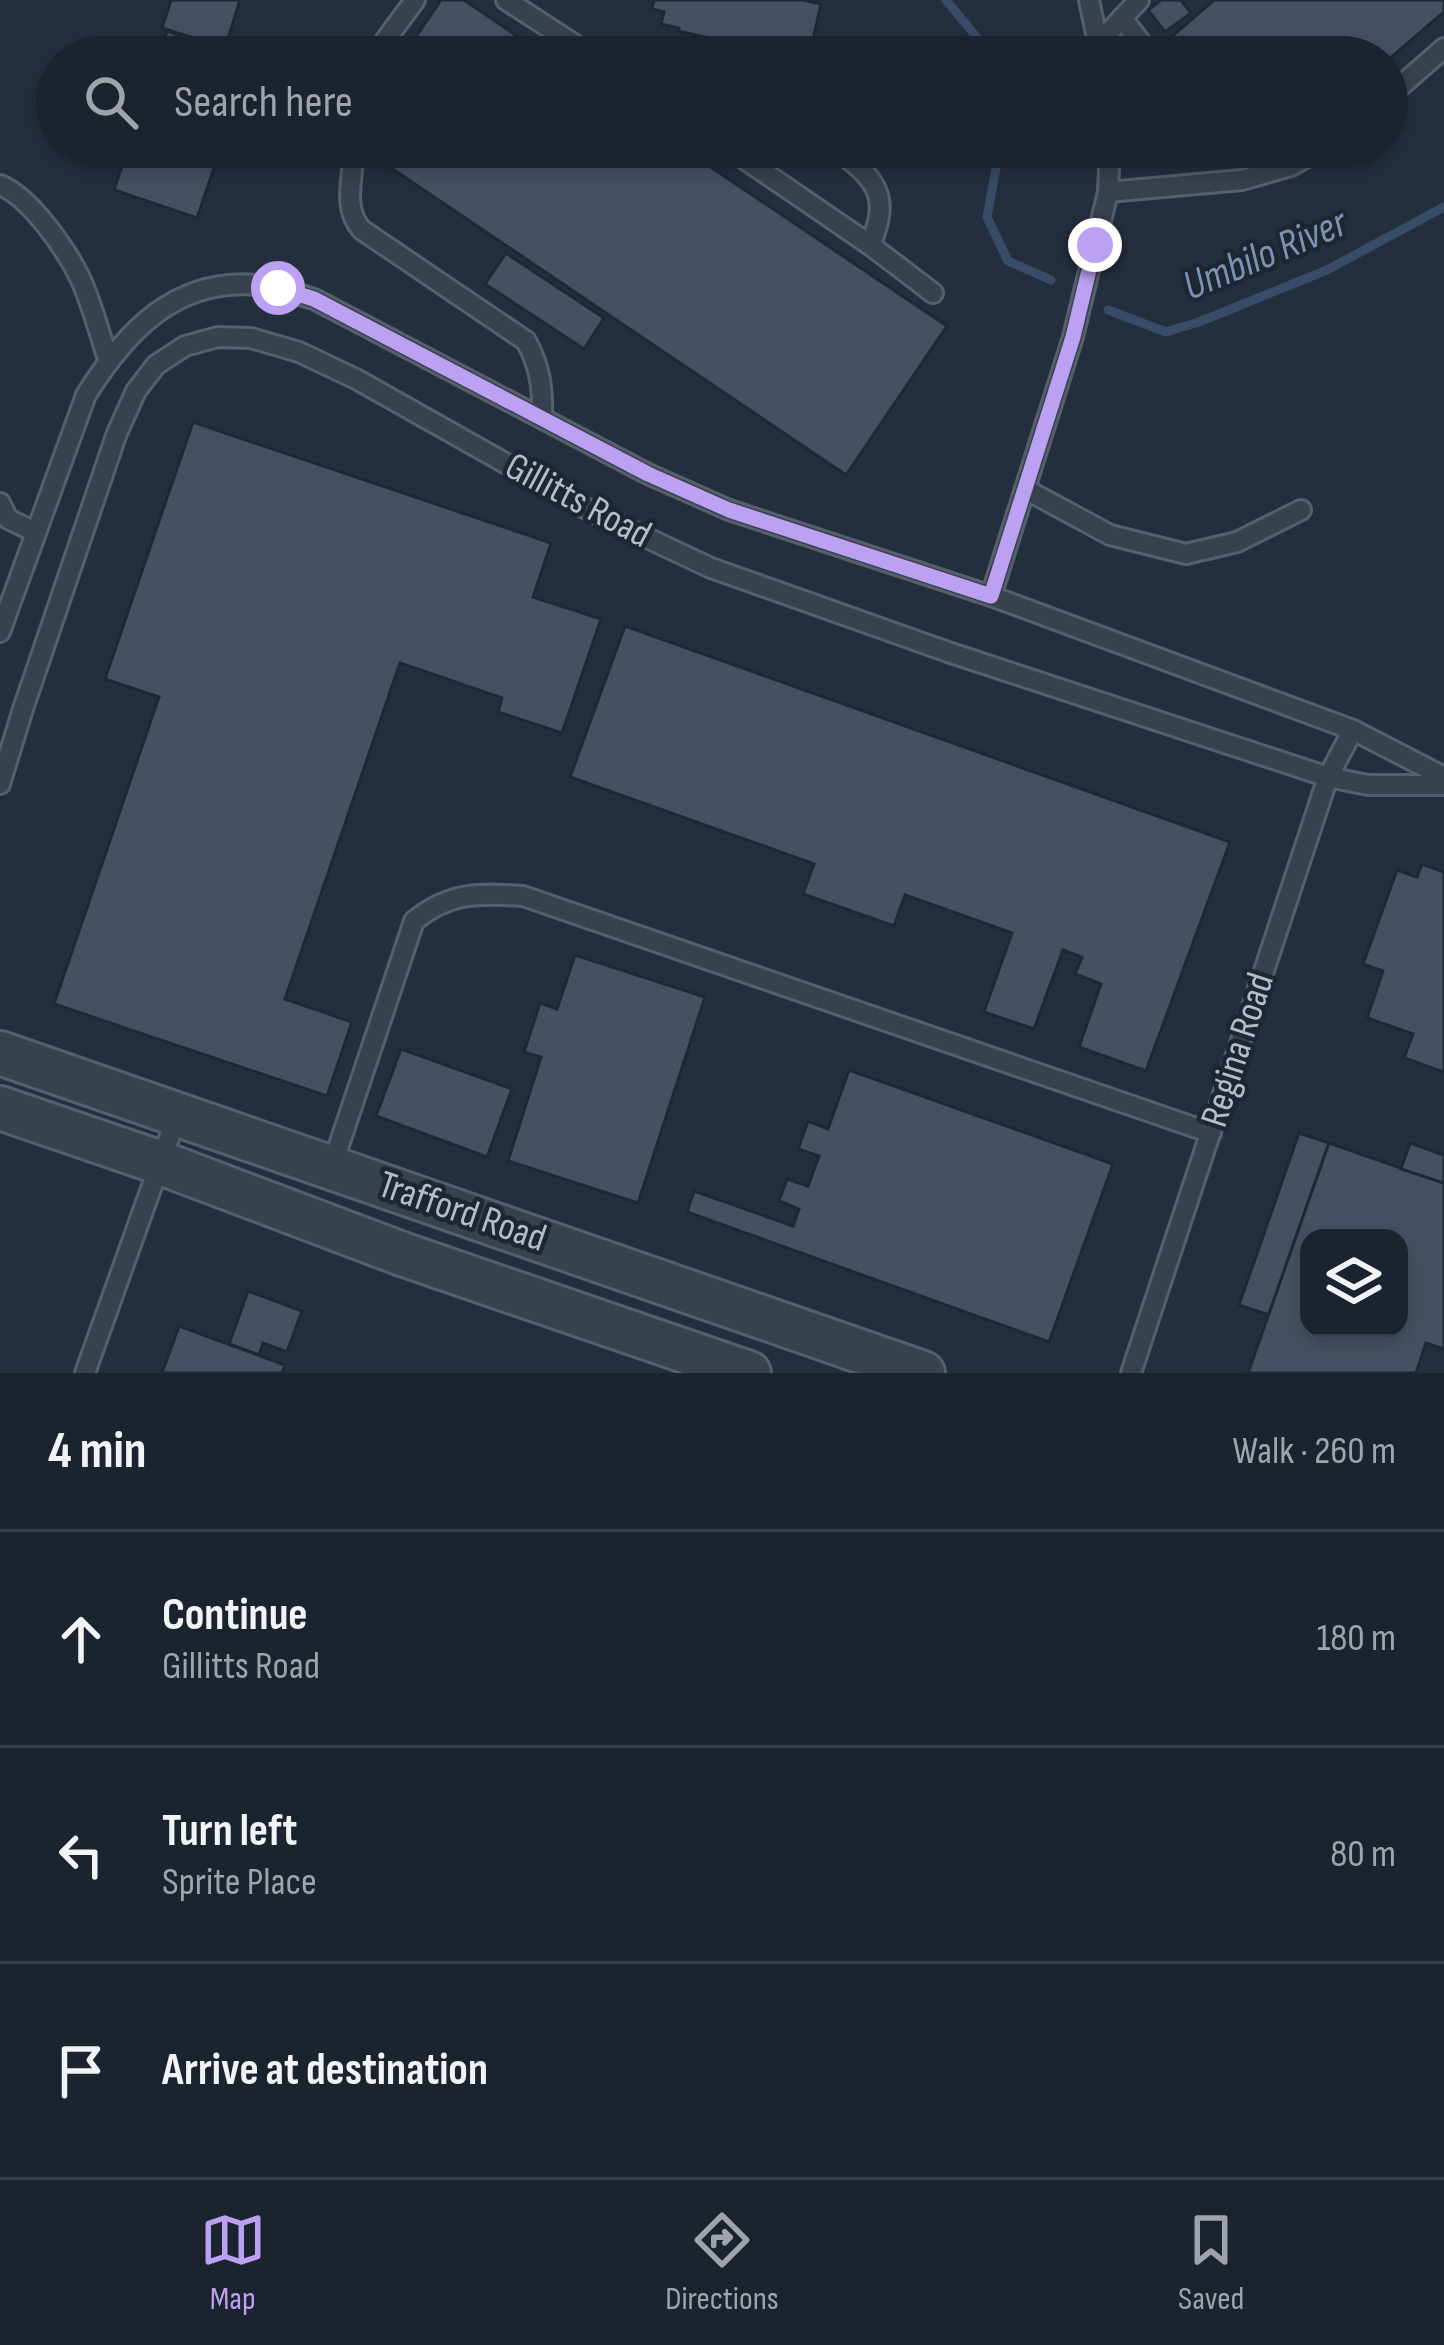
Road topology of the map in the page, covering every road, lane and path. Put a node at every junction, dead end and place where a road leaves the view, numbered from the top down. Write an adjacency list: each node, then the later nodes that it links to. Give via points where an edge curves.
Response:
1 (415, 0): 6 (lane)
2 (506, 0): 7 (lane)
3 (1089, 0): 8 (lane)
4 (1139, 0): 5 (lane)
5 (1122, 18): 9 (lane); 10 (lane)
6 (388, 36)
7 (562, 36)
8 (1097, 36)
9 (1110, 36)
10 (1136, 36)
11 (1444, 47): 12 (lane)
12 (1408, 79)
13 (352, 168): 23 (lane, via 354,221 362,230 526,341 543,389)
14 (758, 168): 20 (lane)
15 (861, 168): 20 (lane, via 880,206)
16 (1109, 168): 19 (lane)
17 (1285, 168): 19 (lane, via 1242,180)
18 (0, 184): 22 (lane, via 42,220 80,277)
19 (1108, 192): 24 (lane)
20 (870, 245): 21 (lane)
21 (933, 292)
22 (108, 359): 23 (lane, Gillitts Road, via 134,329 180,298 258,284 314,299); 27 (lane, Gillitts Road, via 86,395)
23 (542, 417): 28 (lane, Gillitts Road, via 729,510)
24 (1024, 489): 26 (lane, via 1110,535 1186,554 1237,542); 28 (lane)
25 (0, 503): 27 (lane, via 8,519)
26 (1301, 510)
27 (35, 532): 29 (lane, Gillitts Road)
28 (991, 596): 32 (lane, Gillitts Road)
29 (0, 632)
30 (0, 704): 31 (lane)
31 (22, 709): 33 (lane, Gillitts Road, via 136,391 184,346 251,338 356,379 592,512 711,568); 35 (lane, Gillitts Road)
32 (1353, 730): 33 (lane, Regina Road); 34 (lane, Gillitts Road)
33 (1328, 777): 34 (lane, Gillitts Road, via 1368,785); 39 (lane, Regina Road)
34 (1444, 781)
35 (0, 784)
36 (0, 1053): 38 (street, Trafford Road)
37 (0, 1108): 40 (street, Trafford Road)
38 (178, 1116): 40 (lane); 41 (street, Trafford Road)
39 (1211, 1132): 41 (lane, via 523,896 486,893 445,899 414,921); 45 (lane, Regina Road)
40 (161, 1163): 42 (lane); 43 (street, Trafford Road)
41 (332, 1166): 44 (street, Trafford Road)
42 (85, 1373)
43 (749, 1373)
44 (923, 1373)
45 (1131, 1373)

